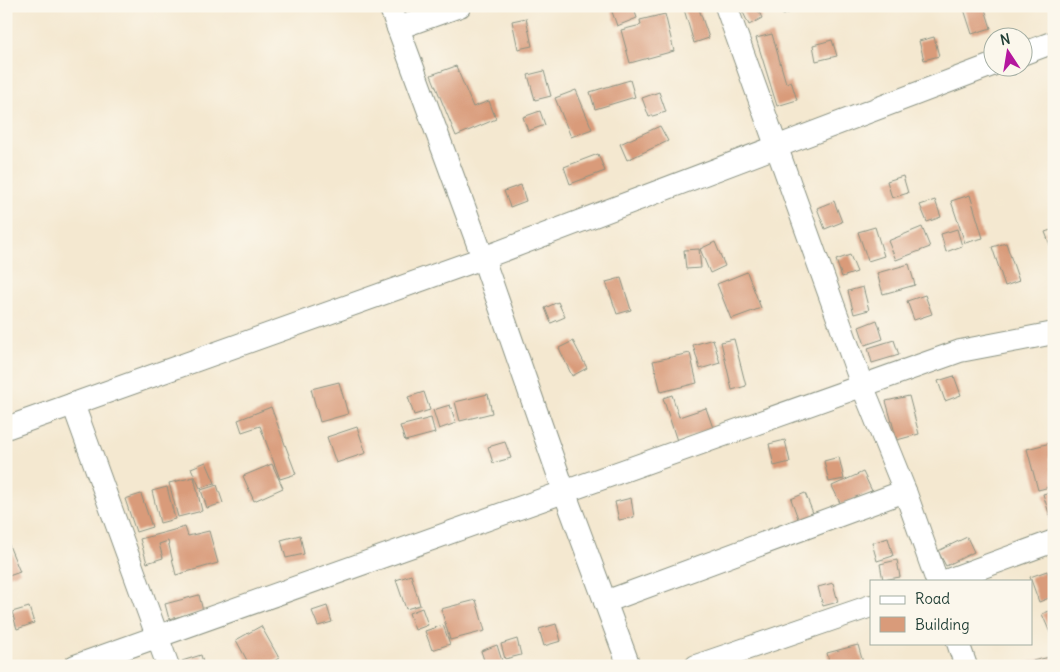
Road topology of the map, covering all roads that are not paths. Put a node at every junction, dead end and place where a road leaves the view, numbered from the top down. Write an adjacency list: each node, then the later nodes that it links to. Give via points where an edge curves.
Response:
1 (390, 6): 4 (street)
2 (460, 6): 4 (street)
3 (726, 6): 8 (street)
4 (398, 28): 9 (street)
5 (1054, 42): 6 (street)
6 (1032, 50)
7 (982, 69): 8 (street)
8 (777, 146): 9 (street); 11 (street)
9 (483, 258): 12 (street); 14 (street)
10 (1054, 333): 11 (street, via 960,351)
11 (862, 385): 14 (street); 15 (street)
12 (73, 404): 13 (street); 21 (street)
13 (6, 428)
14 (564, 491): 19 (street); 21 (street)
15 (905, 491): 17 (street); 19 (street)
16 (1054, 541): 18 (street)
17 (937, 580)
18 (948, 580)
19 (605, 602): 25 (street)
20 (870, 606): 26 (street)
21 (158, 638): 23 (street); 24 (street)
22 (958, 644): 27 (street)
23 (74, 666)
24 (168, 666)
25 (629, 666)
26 (696, 666)
27 (966, 666)

